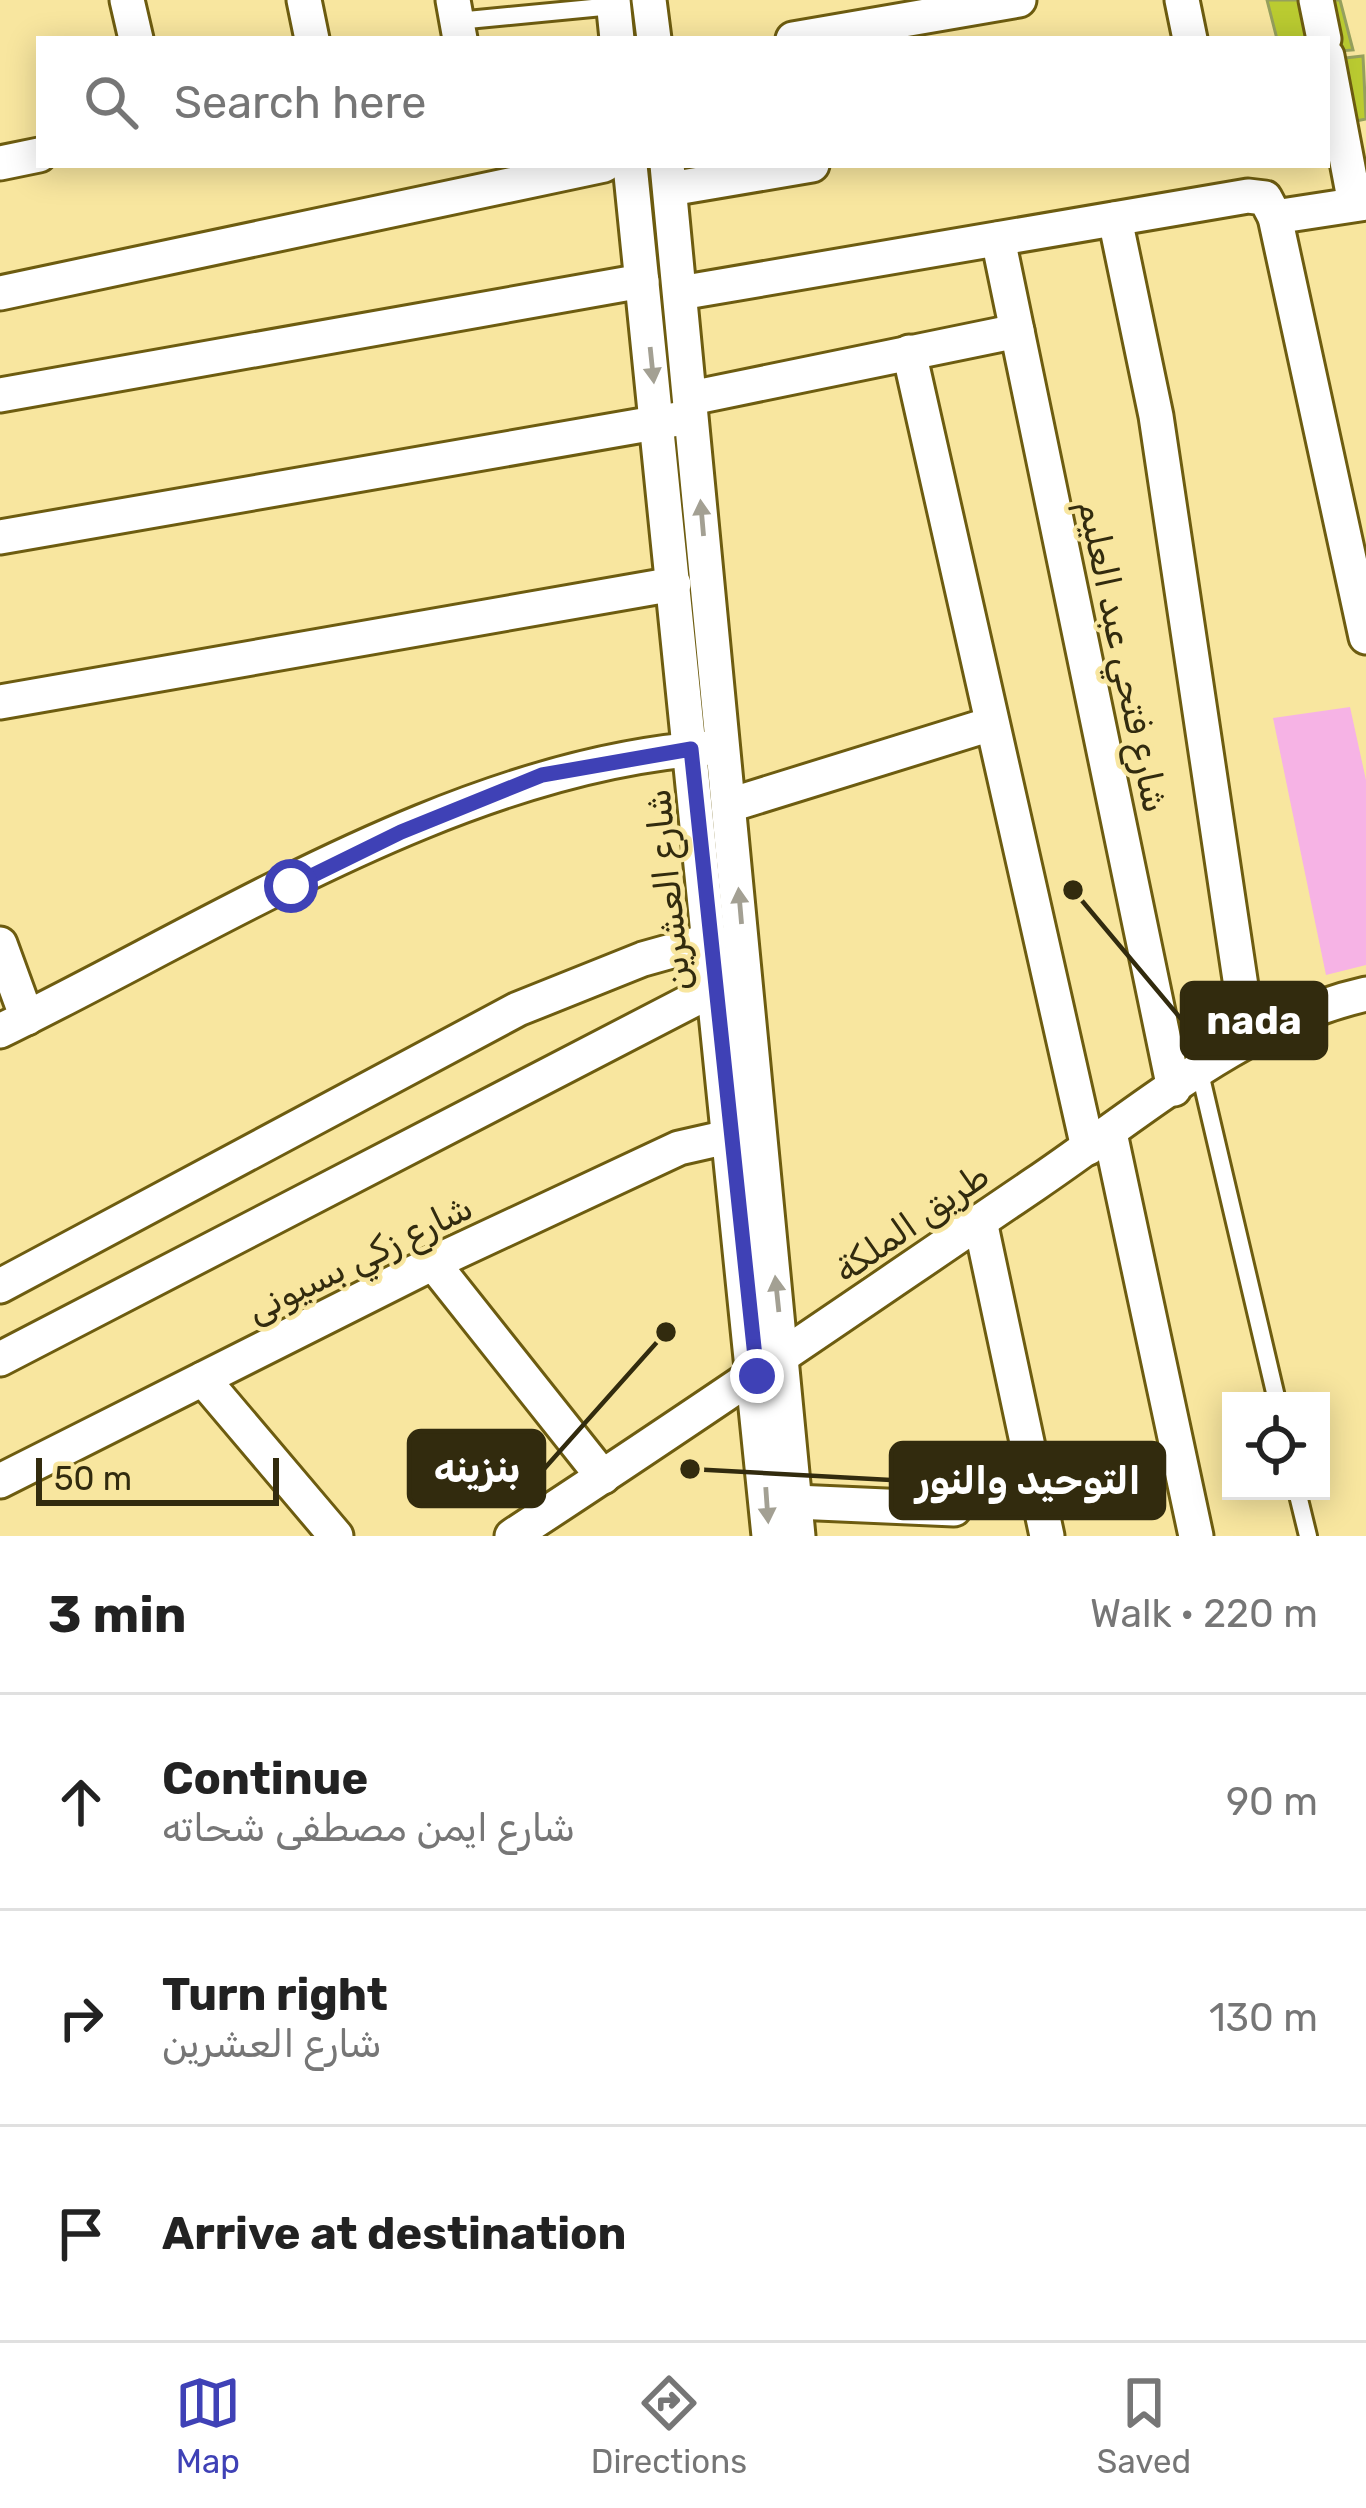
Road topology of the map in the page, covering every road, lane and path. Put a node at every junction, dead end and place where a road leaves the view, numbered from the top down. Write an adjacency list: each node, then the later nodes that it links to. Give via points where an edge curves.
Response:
1 (127, 0): 11 (street)
2 (304, 0): 12 (street)
3 (650, 0): 13 (street)
4 (1182, 0): 15 (street)
5 (1316, 0): 16 (street)
6 (998, 2): 8 (street)
7 (535, 7): 9 (lane); 10 (lane)
8 (861, 13): 14 (street)
9 (614, 15)
10 (457, 20)
11 (135, 36)
12 (311, 36)
13 (654, 36)
14 (801, 36)
15 (1189, 36)
16 (1323, 36)
17 (1330, 69): 25 (street)
18 (36, 156): 19 (street)
19 (0, 163)
20 (575, 168): 23 (street)
21 (630, 168): 29 (street, شارع العشرين)
22 (776, 168): 24 (street)
23 (487, 177): 30 (street)
24 (669, 177): 31 (street, شارع العشرين)
25 (1360, 203): 26 (street)
26 (1275, 217): 27 (street, via 1256,195); 39 (street)
27 (1115, 219): 28 (street); 49 (street, via 1156,416)
28 (998, 239): 31 (street); 32 (street, شارع فتحي عبد العليم)
29 (642, 281): 34 (street); 36 (street, شارع العشرين, one-way to 36)
30 (0, 293)
31 (680, 293): 35 (street, شارع العشرين)
32 (1017, 332): 33 (street); 50 (street, شارع فتحي عبد العليم)
33 (909, 352): 35 (street); 41 (street)
34 (0, 395)
35 (692, 407): 36 (street); 42 (street, شارع العشرين, one-way to 35)
36 (658, 422): 37 (street); 38 (street, شارع العشرين)
37 (0, 537)
38 (674, 584): 40 (street); 42 (street, شارع العشرين)
39 (1366, 637)
40 (0, 702)
41 (991, 724): 43 (street); 52 (street)
42 (707, 748): 43 (street, شارع العشرين); 44 (street, شارع العشرين); 48 (street, via 589,764 493,792)
43 (730, 805): 51 (street, شارع العشرين, one-way to 43)
44 (711, 940): 46 (street, شارع العشرين); 55 (street, via 518,1009)
45 (0, 944): 48 (street)
46 (716, 988): 51 (street, شارع العشرين); 56 (street)
47 (1366, 994): 49 (street, طريق الملكة)
48 (13, 1025)
49 (1249, 1040): 50 (street, طريق الملكة)
50 (1187, 1081): 52 (street, طريق الملكة); 59 (lane)
51 (746, 1131): 54 (street, شارع زكي بسيونى, via 679,1148); 57 (street, شارع العشرين)
52 (1099, 1140): 53 (street, طريق الملكة); 69 (street)
53 (980, 1221): 57 (street, طريق الملكة); 68 (street)
54 (433, 1263): 58 (street, شارع زكي بسيونى); 60 (street)
55 (0, 1286)
56 (0, 1360)
57 (770, 1368): 60 (street, طريق الملكة); 64 (street, شارع العشرين); 67 (street, شارع العشرين, one-way to 67)
58 (203, 1379): 61 (street, شارع زكي بسيونى); 65 (street)
59 (1273, 1392)
60 (603, 1477): 66 (street, طريق الملكة)
61 (0, 1481)
62 (1300, 1500): 70 (lane)
63 (954, 1509): 64 (street)
64 (796, 1519)
65 (336, 1536)
66 (512, 1536)
67 (769, 1536)
68 (1047, 1536)
69 (1196, 1536)
70 (1308, 1536)

